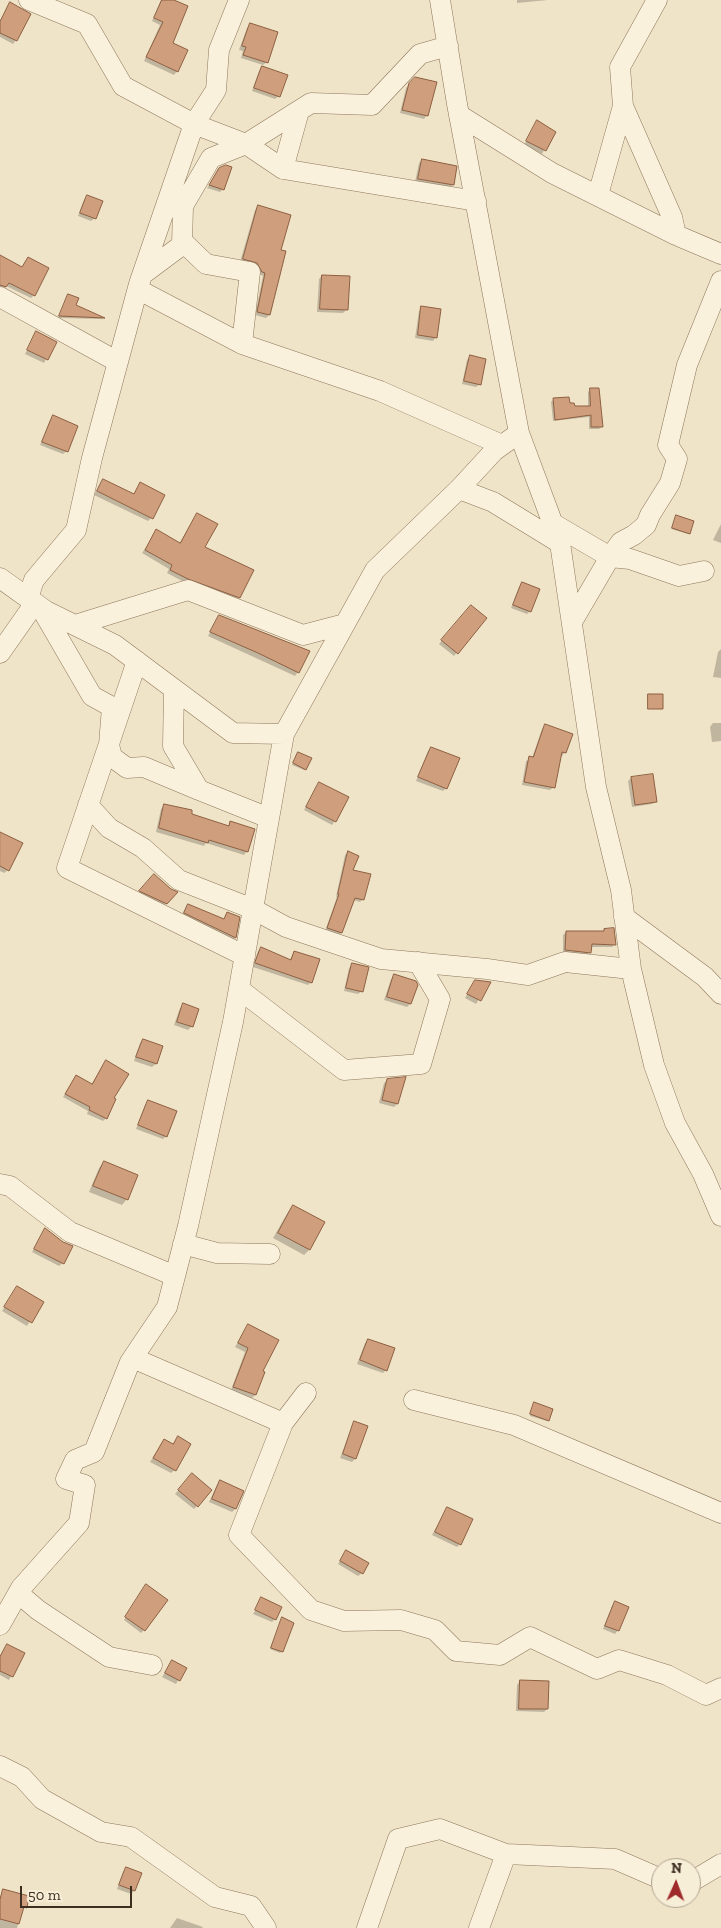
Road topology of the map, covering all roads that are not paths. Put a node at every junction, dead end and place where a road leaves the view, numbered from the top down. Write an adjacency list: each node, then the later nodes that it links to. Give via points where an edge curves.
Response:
1 (239, 0): 9 (street, via 219,50 216,90)
2 (656, 0): 6 (street, via 620,68)
3 (37, 1): 9 (street, via 87,24 123,86)
4 (435, 2): 5 (street)
5 (448, 46): 7 (street, via 420,54 372,105 311,103); 8 (street)
6 (624, 106): 12 (street); 14 (street, via 672,217)
7 (298, 111): 10 (street); 11 (street)
8 (459, 115): 12 (street, via 552,173); 13 (street)
9 (194, 124): 10 (street); 18 (street)
10 (246, 144): 11 (street); 15 (street, via 210,158 183,206)
11 (283, 169): 13 (street)
12 (598, 195): 14 (street)
13 (476, 201): 22 (street)
14 (676, 235): 16 (street)
15 (182, 241): 18 (street, via 182,245); 20 (street, via 206,264 250,272)
16 (721, 254)
17 (721, 281): 27 (street, via 687,365 668,445 677,459 670,482 646,525 621,542)
18 (143, 283): 20 (street); 21 (street)
19 (0, 296): 21 (street)
20 (242, 344): 23 (street, via 380,391)
21 (118, 362): 30 (street, via 76,530 34,580)
22 (520, 433): 23 (street); 25 (street)
23 (502, 445): 24 (street)
24 (459, 489): 26 (street, via 493,502); 32 (street, via 374,570)
25 (552, 523): 26 (street); 27 (street)
26 (560, 543): 31 (street)
27 (610, 557): 28 (street, via 630,559 679,576); 31 (street)
28 (704, 571)
29 (0, 578): 30 (street)
30 (34, 602): 33 (street); 34 (street); 38 (street, via 92,696 112,707)
31 (572, 622): 43 (street, via 596,787 621,890)
32 (345, 624): 33 (street, via 303,635 188,590); 37 (street)
33 (75, 626): 35 (street, via 115,645)
34 (0, 653)
35 (137, 661): 36 (street); 38 (street)
36 (174, 689): 37 (street, via 233,733); 39 (street, via 173,746)
37 (284, 734): 41 (street)
38 (109, 744): 39 (street, via 112,757 127,768 144,767); 40 (street)
39 (199, 790): 41 (street)
40 (88, 805): 42 (street, via 109,828 144,848 179,880); 44 (street, via 67,868)
41 (269, 818): 42 (street)
42 (253, 910): 44 (street); 45 (street, via 286,927 381,959)
43 (624, 917): 46 (street); 48 (street, via 705,977)
44 (245, 956): 47 (street)
45 (418, 962): 46 (street, via 528,975 565,962); 47 (street, via 440,999 421,1064 344,1070)
46 (630, 969): 50 (street, via 654,1065 675,1123)
47 (239, 989): 51 (street)
48 (721, 994)
49 (0, 1184): 53 (street, via 10,1186 70,1232)
50 (721, 1216)
51 (183, 1244): 52 (street, via 217,1253); 53 (street)
52 (270, 1254)
53 (175, 1276): 54 (street, via 167,1307)
54 (133, 1358): 57 (street); 59 (street, via 94,1452 75,1460 66,1479 85,1485 80,1523)
55 (306, 1393): 57 (street)
56 (414, 1400): 58 (street, via 514,1425)
57 (283, 1423): 62 (street, via 239,1535 311,1610 344,1621 401,1620 435,1630 456,1651 500,1655 530,1638 597,1669 619,1660 667,1675 706,1695)
58 (721, 1513)
59 (18, 1593): 60 (street); 61 (street, via 108,1657)
60 (0, 1625)
61 (152, 1665)
62 (721, 1688)
63 (0, 1766): 68 (street, via 22,1777 42,1799 101,1832 131,1836 215,1897 251,1906)
64 (506, 1854): 66 (street, via 615,1859); 69 (street, via 440,1829 398,1839); 70 (street)
65 (721, 1864): 67 (street)
66 (651, 1875)
67 (701, 1876)
68 (266, 1928)
69 (367, 1928)
70 (479, 1928)

